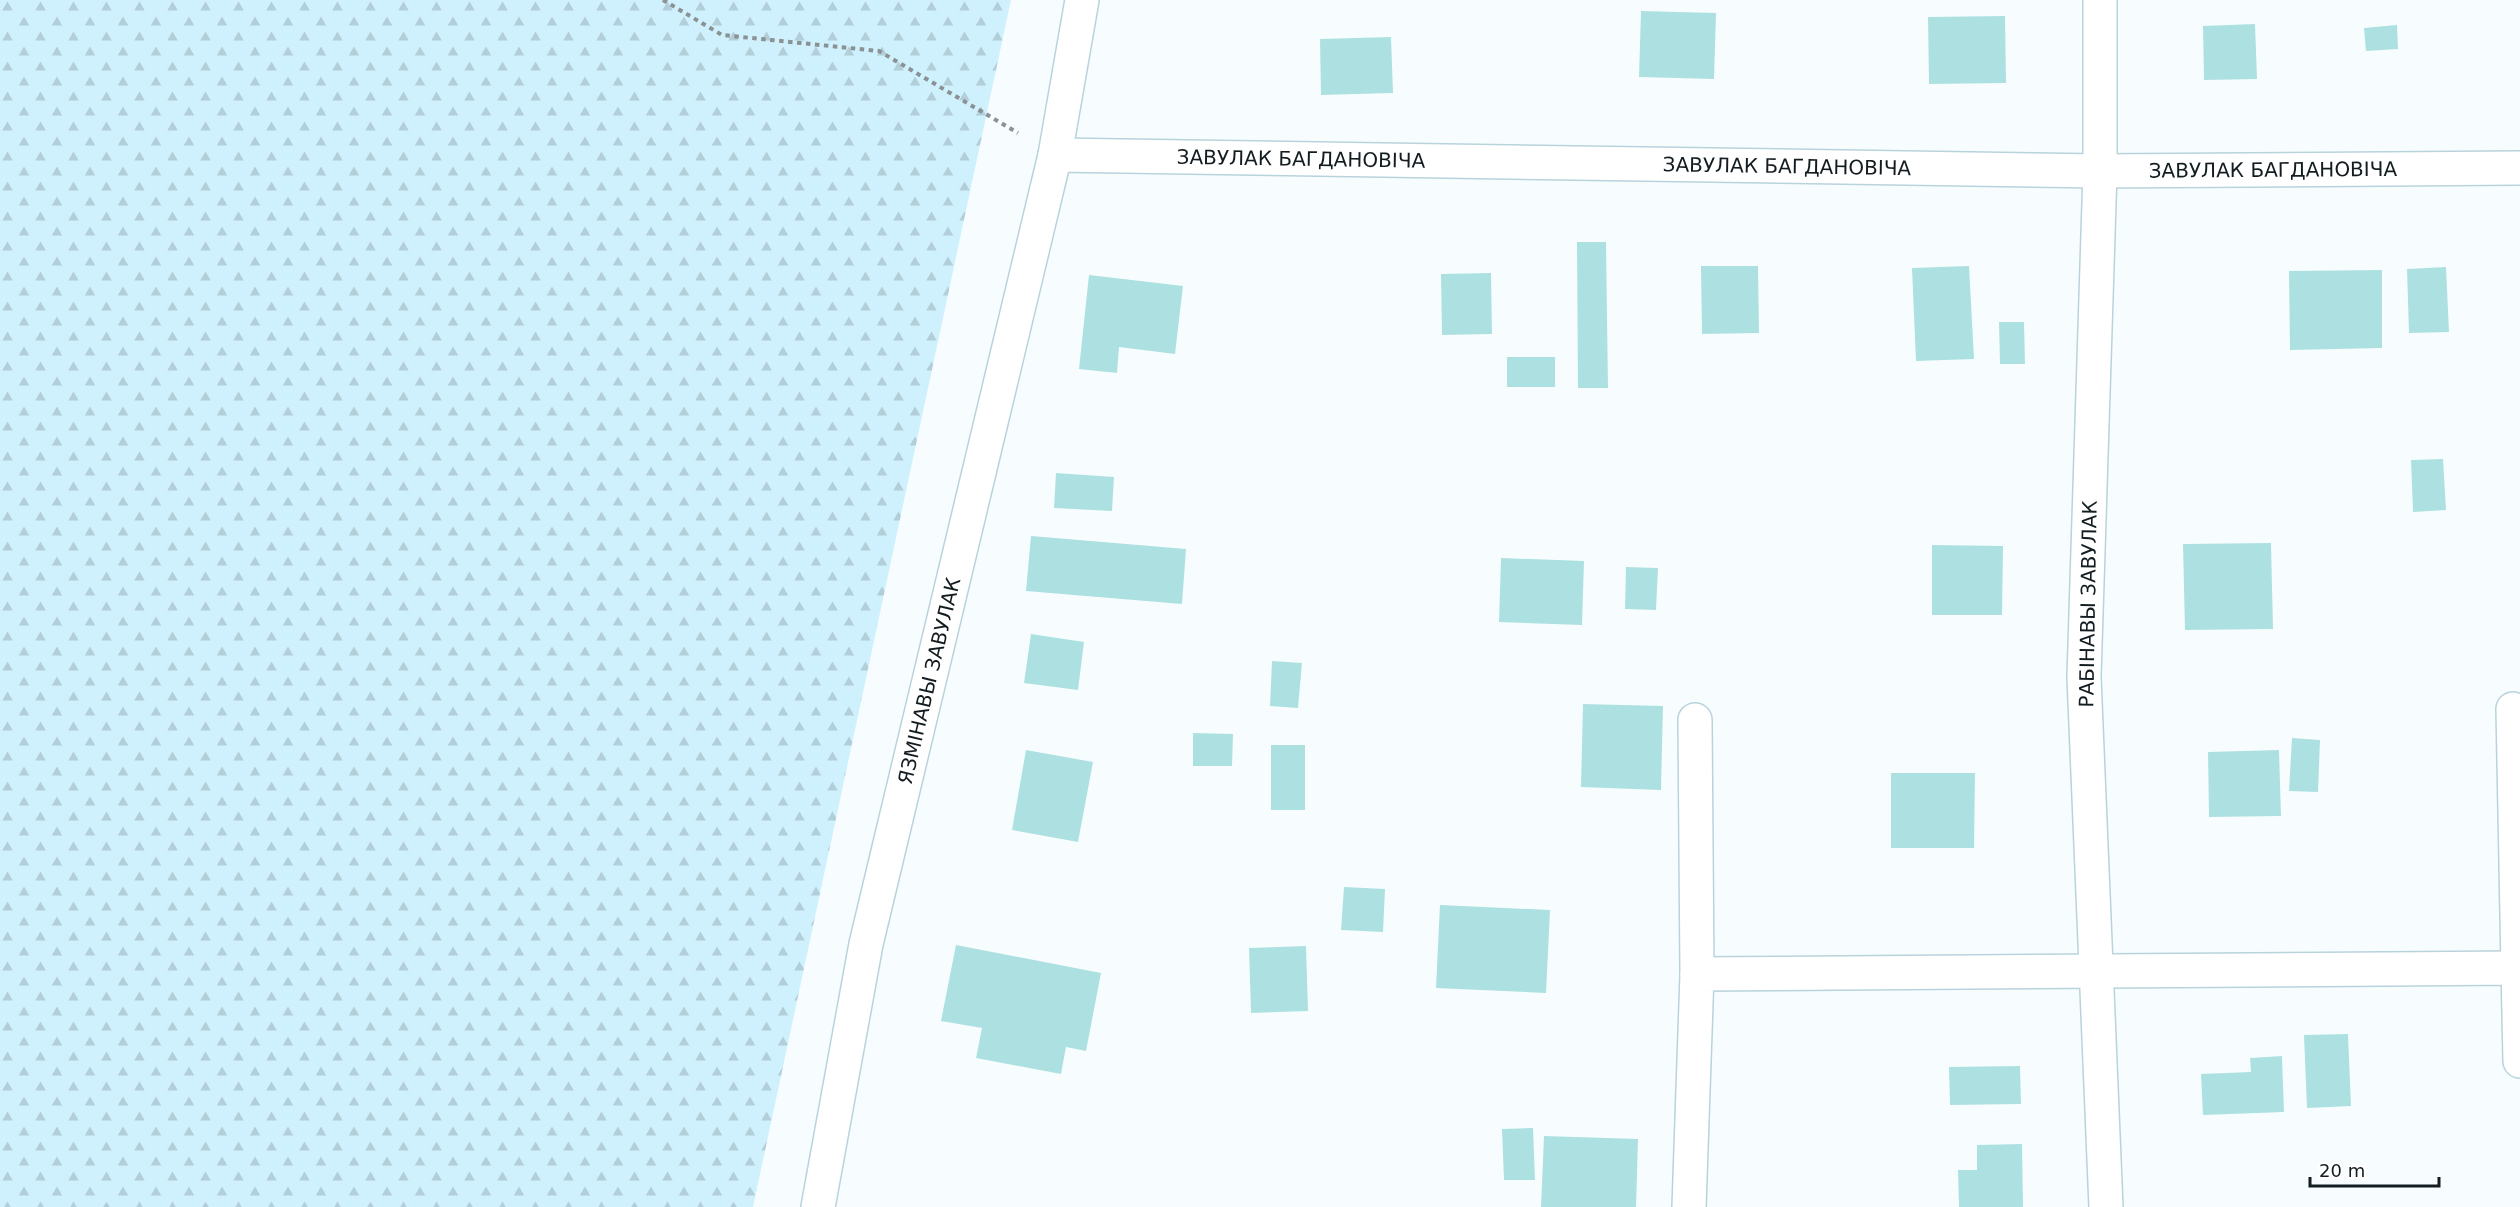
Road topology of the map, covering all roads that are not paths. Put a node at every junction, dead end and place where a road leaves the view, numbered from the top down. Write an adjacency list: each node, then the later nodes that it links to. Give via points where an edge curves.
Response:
1 (1082, 0): 3 (street, ЯЗМІНАВЫ ЗАВУЛАК)
2 (2100, 0): 5 (street, РАБІНАВЫ ЗАВУЛАК)
3 (1055, 155): 5 (street, ЗАВУЛАК БАГДАНОВІЧА); 12 (street, ЯЗМІНАВЫ ЗАВУЛАК, via 866,944)
4 (2520, 168): 5 (street, ЗАВУЛАК БАГДАНОВІЧА)
5 (2100, 171): 9 (street, РАБІНАВЫ ЗАВУЛАК, via 2084,677)
6 (2513, 709): 8 (street)
7 (1695, 720): 10 (street)
8 (2518, 968): 9 (street); 11 (street)
9 (2096, 972): 10 (street); 14 (street, РАБІНАВЫ ЗАВУЛАК)
10 (1697, 974): 13 (street)
11 (2520, 1061)
12 (818, 1207)
13 (1689, 1207)
14 (2106, 1207)

